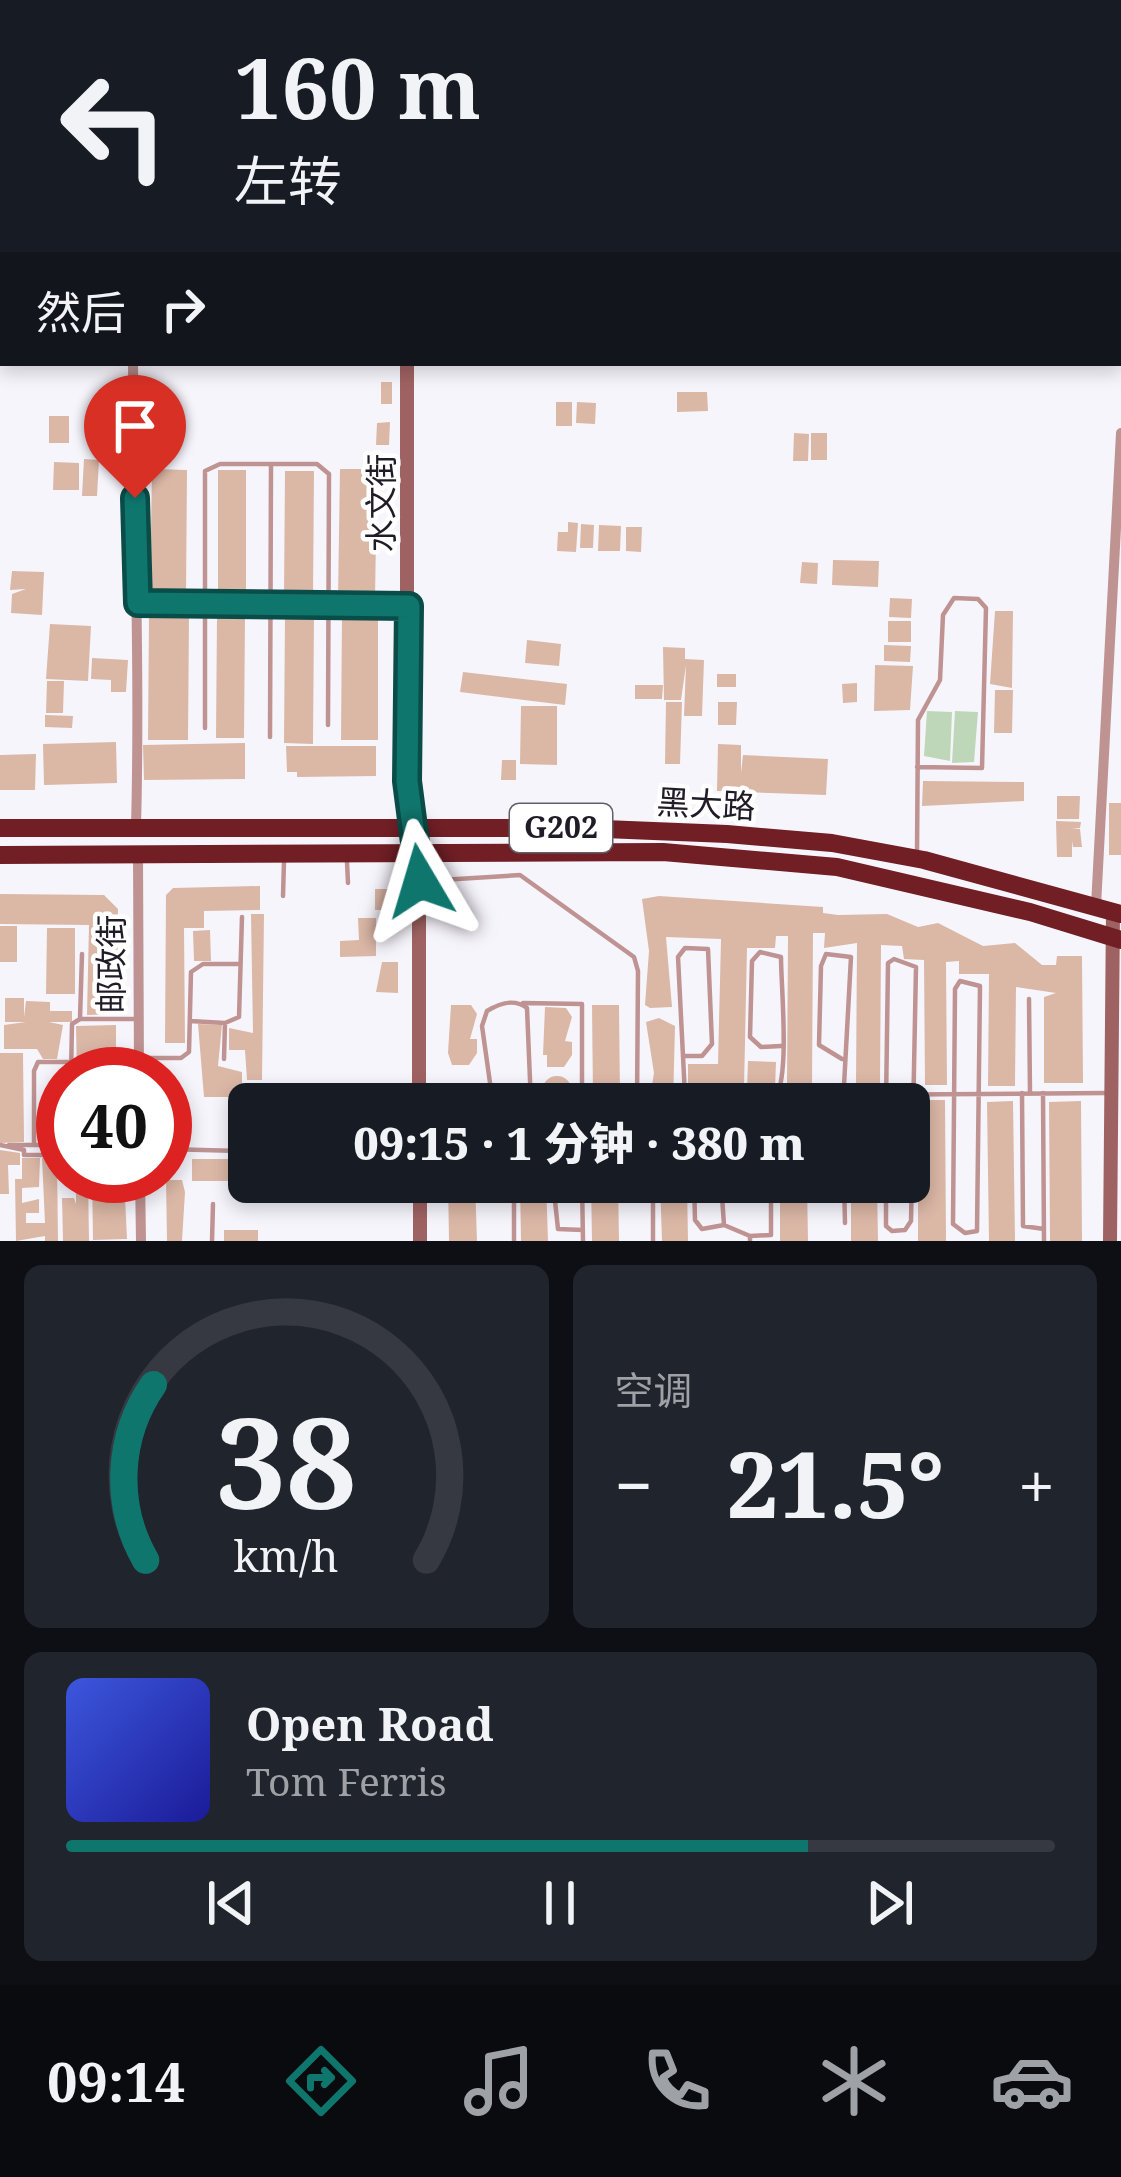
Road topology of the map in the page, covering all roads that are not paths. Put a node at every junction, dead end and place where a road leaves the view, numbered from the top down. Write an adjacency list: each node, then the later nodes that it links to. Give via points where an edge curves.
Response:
1 (133, 366): 7 (street)
2 (407, 366): 11 (street, 水文街)
3 (1121, 433): 4 (street)
4 (1121, 444): 6 (street)
5 (272, 464): 8 (lane, via 205,471); 9 (lane); 10 (lane, via 317,464 328,474)
6 (1118, 551): 12 (street)
7 (138, 603): 8 (lane); 20 (street)
8 (205, 604): 9 (lane); 14 (lane)
9 (272, 605): 10 (lane); 17 (lane)
10 (327, 606): 11 (lane); 13 (lane)
11 (409, 606): 21 (street, 水文街)
12 (1114, 658): 15 (street)
13 (328, 725)
14 (205, 728)
15 (1104, 728): 16 (lane); 31 (street)
16 (1121, 728)
17 (270, 736)
18 (917, 767): 18 (lane, via 919,720 940,680 946,603 978,599 986,608 982,769); 27 (lane)
19 (0, 828): 20 (highway, 黑大路 / G202)
20 (136, 828): 21 (highway, 黑大路 / G202)
21 (414, 829): 26 (street, 水文街); 27 (highway, 黑大路 / G202, via 727,834)
22 (138, 853): 23 (highway, 黑大路 / G202); 24 (highway, 黑大路 / G202); 39 (street, 邮政街)
23 (0, 855)
24 (284, 855): 25 (highway, 黑大路 / G202); 30 (lane)
25 (347, 856): 26 (highway, 黑大路 / G202); 29 (lane)
26 (419, 857): 28 (street, 水文街); 33 (highway, 黑大路 / G202, via 663,852 838,867)
27 (917, 859): 31 (highway, 黑大路 / G202)
28 (420, 881): 50 (street, 水文街); 54 (lane, via 520,875 634,957)
29 (348, 883)
30 (283, 896)
31 (1110, 910): 33 (street)
32 (242, 917): 35 (lane)
33 (1115, 937): 65 (street)
34 (82, 954): 38 (lane)
35 (240, 964): 40 (lane, via 196,966); 41 (lane, via 239,1017)
36 (1029, 999): 63 (lane)
37 (520, 1003): 51 (lane, via 487,1011); 52 (lane, via 527,1008); 53 (lane, via 582,1004)
38 (80, 1019): 39 (lane); 43 (lane, via 72,1024)
39 (138, 1019): 44 (street, 邮政街)
40 (190, 1021): 41 (lane); 45 (lane)
41 (225, 1023): 47 (lane)
42 (781, 1046): 42 (lane, via 781,956 760,952 752,961 750,1037 761,1047); 56 (lane)
43 (71, 1047)
44 (138, 1047)
45 (189, 1047)
46 (682, 1056): 46 (lane, via 678,957 685,948 708,949 712,1044 702,1056); 55 (lane)
47 (224, 1059)
48 (842, 1059): 48 (lane, via 850,1045 851,957 826,954 819,1045); 57 (lane)
49 (36, 1066): 67 (lane)
50 (419, 1083)
51 (490, 1083)
52 (530, 1083)
53 (582, 1083)
54 (637, 1083)
55 (685, 1083)
56 (780, 1083)
57 (843, 1083)
58 (886, 1083): 59 (lane, via 894,958 916,967)
59 (914, 1083)
60 (930, 1093): 61 (lane)
61 (956, 1093): 62 (lane); 62 (lane, via 960,981 980,986); 62 (lane, via 953,1224 965,1232 976,1231)
62 (980, 1093): 63 (lane)
63 (1026, 1093): 64 (lane); 87 (lane, via 1023,1226)
64 (1043, 1093): 65 (lane); 87 (lane)
65 (1113, 1100): 96 (street)
66 (0, 1145): 67 (lane); 70 (lane)
67 (34, 1145)
68 (192, 1149): 69 (lane)
69 (228, 1150)
70 (36, 1155)
71 (140, 1203): 89 (street)
72 (420, 1203): 91 (street)
73 (514, 1203): 92 (lane)
74 (555, 1203): 86 (lane, via 558,1229)
75 (582, 1203): 86 (lane)
76 (653, 1203): 94 (lane)
77 (695, 1203): 85 (lane, via 702,1229)
78 (722, 1203): 85 (lane)
79 (771, 1203): 88 (lane, via 771,1235)
80 (844, 1203): 84 (lane)
81 (886, 1203): 82 (lane, via 892,1232 905,1230)
82 (911, 1203)
83 (213, 1204): 90 (lane)
84 (844, 1222)
85 (724, 1225): 88 (lane)
86 (583, 1229): 93 (lane)
87 (1044, 1229): 95 (lane)
88 (750, 1239)
89 (141, 1241)
90 (212, 1241)
91 (420, 1241)
92 (514, 1241)
93 (583, 1241)
94 (653, 1241)
95 (1044, 1241)
96 (1110, 1241)

